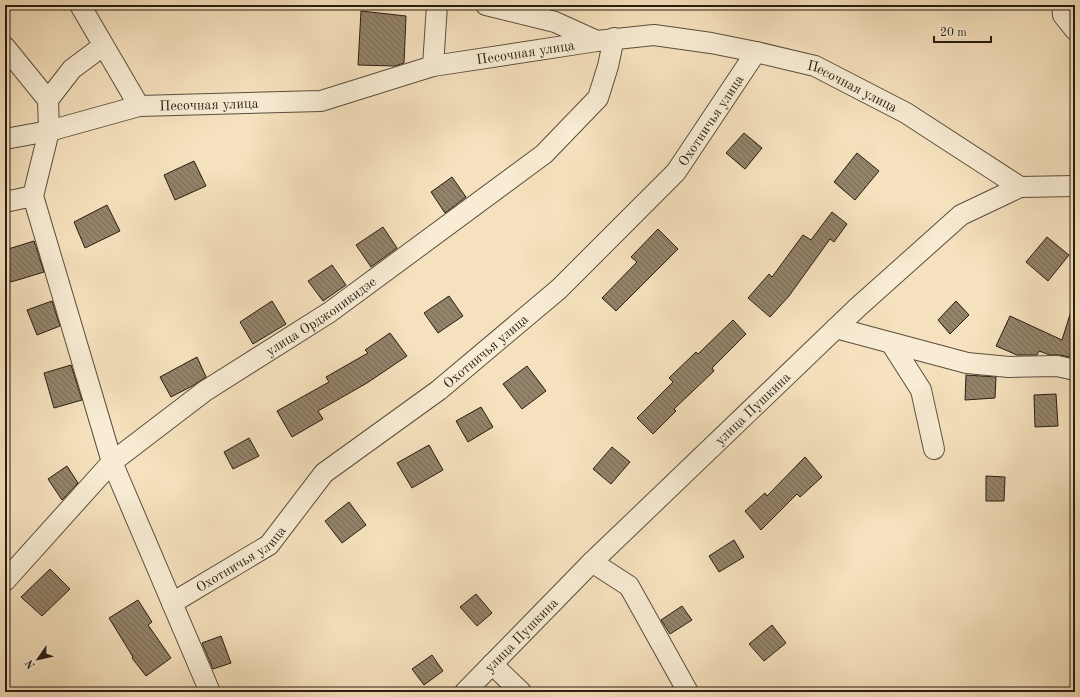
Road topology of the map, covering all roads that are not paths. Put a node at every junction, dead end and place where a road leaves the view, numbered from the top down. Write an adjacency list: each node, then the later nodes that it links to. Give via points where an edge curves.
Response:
1 (80, 5): 7 (street)
2 (437, 5): 10 (street)
3 (486, 5): 6 (street, via 555,22)
4 (1062, 5): 5 (street, via 1063,15)
5 (1075, 30)
6 (605, 40): 9 (street, Песочная улица, via 654,35); 10 (street, Песочная улица); 23 (street, улица Орджоникидзе, via 608,66 598,98 544,154 330,312 205,391)
7 (103, 46): 11 (street, via 72,69); 12 (street)
8 (5, 47): 11 (street)
9 (756, 52): 16 (street, Песочная улица, via 815,66 906,113); 26 (street, Охотничья улица, via 676,172 559,289 439,390 324,473 269,545)
10 (433, 66): 12 (street, Песочная улица, via 321,101)
11 (48, 100): 13 (street)
12 (139, 106): 13 (street, Песочная улица)
13 (49, 131): 14 (street, Песочная улица); 17 (street)
14 (5, 139)
15 (1075, 186): 16 (street, улица Пушкина)
16 (1020, 187): 19 (street, улица Пушкина, via 961,215)
17 (32, 196): 18 (street); 23 (street)
18 (5, 202)
19 (836, 328): 20 (street); 24 (street, улица Пушкина)
20 (891, 343): 21 (street, via 967,363 1009,367 1057,366); 22 (street, via 921,390)
21 (1075, 370)
22 (934, 450)
23 (112, 462): 25 (street, улица Орджоникидзе); 26 (street)
24 (592, 562): 27 (street, улица Пушкина); 31 (street, via 629,586)
25 (5, 581)
26 (172, 603): 28 (street)
27 (492, 664): 29 (street, улица Пушкина); 30 (street)
28 (210, 692)
29 (465, 692)
30 (521, 692)
31 (688, 692)

